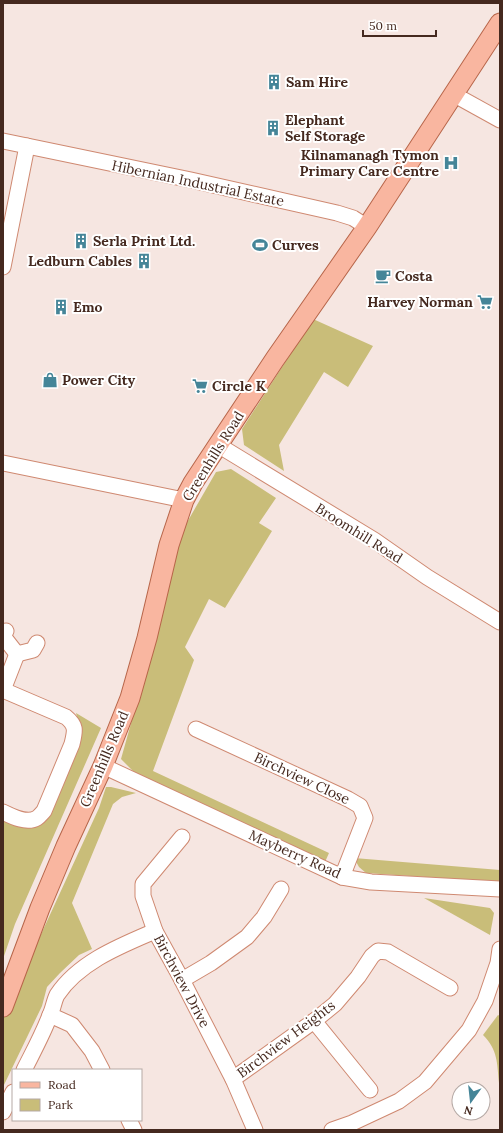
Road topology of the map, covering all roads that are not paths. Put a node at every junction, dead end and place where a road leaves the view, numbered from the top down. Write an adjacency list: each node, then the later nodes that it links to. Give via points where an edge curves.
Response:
1 (500, 23): 2 (main road, Greenhills Road)
2 (453, 94): 3 (street); 6 (main road, Greenhills Road)
3 (500, 120)
4 (3, 141): 5 (street, Hibernian Industrial Estate)
5 (27, 146): 6 (street, Hibernian Industrial Estate, via 337,213 353,218); 7 (street)
6 (367, 227): 8 (main road, Greenhills Road)
7 (3, 267)
8 (218, 445): 10 (main road, Greenhills Road); 11 (street, Broomhill Road, via 374,540 427,577)
9 (3, 463): 10 (street)
10 (184, 500): 17 (main road, Greenhills Road, via 169,545 130,698)
11 (500, 622)
12 (6, 631): 14 (street, via 3,636)
13 (37, 643): 14 (street, via 34,650)
14 (18, 654): 15 (street)
15 (3, 690): 18 (street, via 66,717 73,723 75,733 44,811 37,818 26,820)
16 (196, 729): 20 (street, Birchview Close, via 360,806 365,818)
17 (103, 766): 20 (street, Mayberry Road); 27 (main road, Greenhills Road, via 40,908)
18 (3, 812)
19 (182, 837): 23 (street, Birchview Drive, via 143,884 143,896)
20 (342, 877): 22 (street, Mayberry Road, via 371,882)
21 (282, 889): 25 (street, via 247,937)
22 (500, 889)
23 (155, 931): 25 (street, Birchview Drive); 28 (street, via 86,965 65,984 56,997)
24 (500, 949): 39 (street, via 498,964 485,1001 469,1030 425,1082 399,1101)
25 (182, 980): 32 (street, Birchview Drive)
26 (450, 988): 29 (street, Birchview Heights, via 388,952 378,951 335,1004)
27 (3, 1007)
28 (50, 1015): 30 (street); 31 (street, via 72,1025 92,1051)
29 (314, 1022): 32 (street, Birchview Heights); 33 (street)
30 (24, 1069)
31 (101, 1069)
32 (233, 1079): 38 (street, Birchview Drive)
33 (370, 1090)
34 (12, 1094): 35 (street)
35 (3, 1112)
36 (130, 1121): 37 (street)
37 (134, 1130)
38 (255, 1130)
39 (332, 1130)

